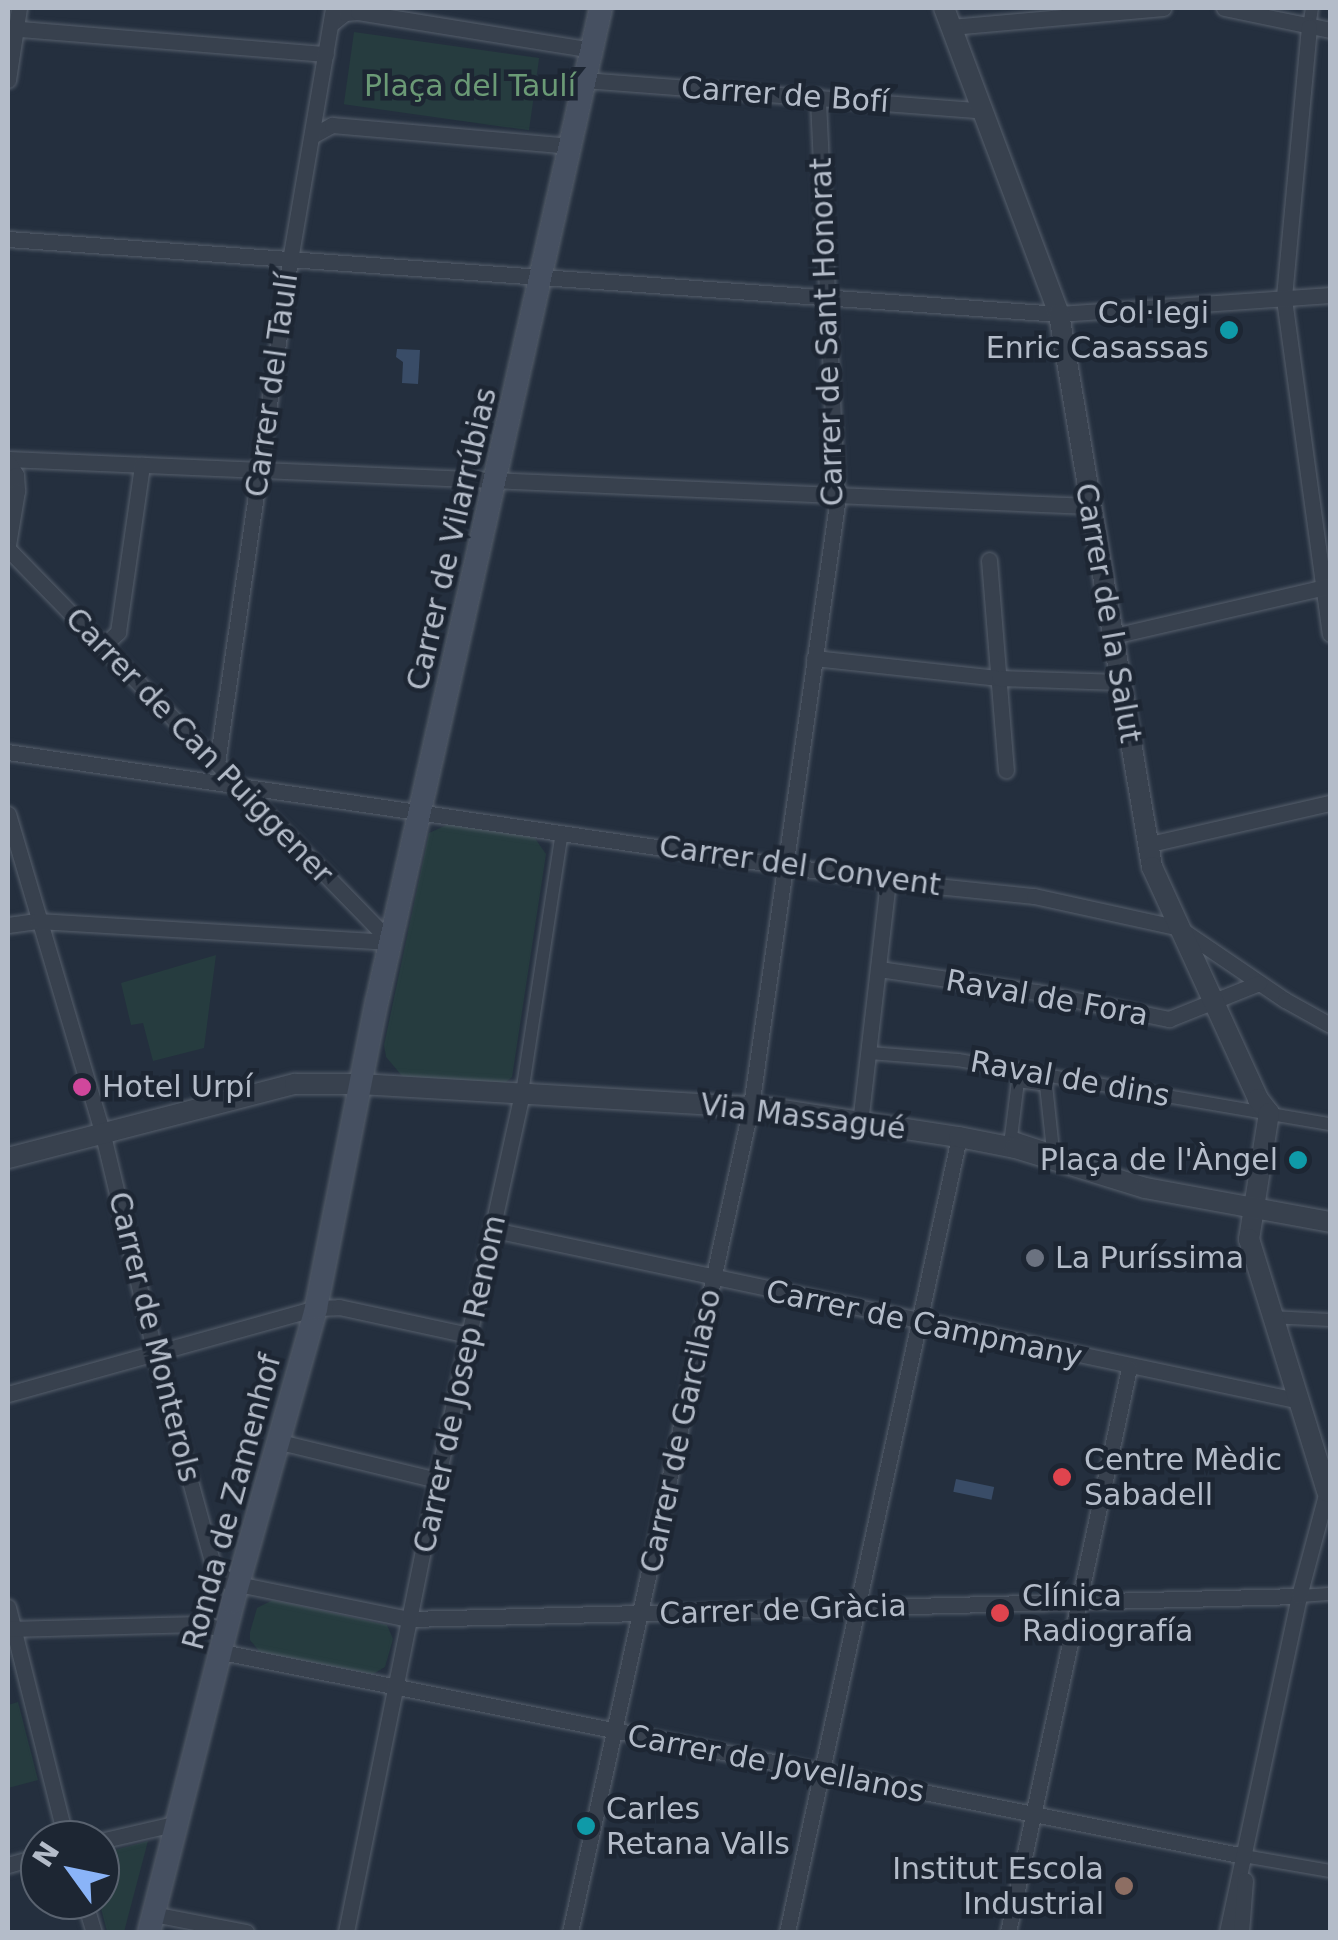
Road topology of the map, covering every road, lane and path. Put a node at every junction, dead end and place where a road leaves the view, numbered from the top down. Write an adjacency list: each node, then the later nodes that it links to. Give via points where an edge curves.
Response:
1 (19, 8): 9 (street)
2 (600, 8): 11 (main road, Carrer de Vilarrúbias)
3 (1163, 8): 7 (street)
4 (1224, 8): 8 (street)
5 (1312, 8): 8 (street)
6 (332, 16): 11 (street, via 358,12); 12 (street, Carrer del Taulí)
7 (947, 17): 16 (street, Carrer de la Salut)
8 (1309, 26): 10 (street); 24 (street)
9 (12, 28): 12 (street); 13 (street)
10 (1330, 30)
11 (592, 50): 14 (main road, Carrer de Vilarrúbias)
12 (326, 54): 17 (street, Carrer del Taulí)
13 (8, 80)
14 (585, 80): 15 (street, Carrer de Bofí); 18 (main road, Carrer de Vilarrúbias)
15 (818, 96): 16 (street, Carrer de Bofí); 23 (street, Carrer de Sant Honorat)
16 (984, 111): 25 (street, Carrer de la Salut)
17 (312, 136): 18 (street, via 332,125); 20 (street, Carrer del Taulí)
18 (571, 146): 21 (main road, Carrer de Vilarrúbias)
19 (8, 239): 20 (street)
20 (290, 260): 21 (street); 28 (street, Carrer del Taulí)
21 (541, 276): 23 (street); 29 (main road, Carrer de Vilarrúbias)
22 (1330, 295): 24 (street)
23 (826, 297): 25 (street); 30 (street, Carrer de Sant Honorat)
24 (1282, 299): 25 (street); 34 (street)
25 (1058, 314): 31 (street, Carrer de la Salut)
26 (8, 460): 27 (street); 32 (street, via 16,490)
27 (142, 465): 28 (street); 37 (street, via 118,632)
28 (261, 470): 29 (street); 42 (street, Carrer del Taulí)
29 (497, 481): 30 (street); 46 (main road, Carrer de Vilarrúbias)
30 (837, 494): 31 (street); 38 (street, Carrer de Sant Honorat)
31 (1089, 506): 36 (street, Carrer de la Salut)
32 (8, 547): 37 (street, Carrer de Can Puiggener)
33 (989, 560): 39 (street)
34 (1327, 586): 35 (street); 36 (street)
35 (1330, 634)
36 (1113, 636): 40 (street, Carrer de la Salut)
37 (103, 646): 42 (street, Carrer de Can Puiggener)
38 (814, 658): 39 (street); 50 (street, Carrer de Sant Honorat)
39 (999, 678): 40 (street); 43 (street)
40 (1120, 682): 49 (street, Carrer de la Salut)
41 (8, 752): 44 (street, Carrer del Convent)
42 (217, 763): 44 (street, Carrer de Can Puiggener)
43 (1006, 770)
44 (239, 786): 46 (street, Carrer del Convent); 55 (street, Carrer de Can Puiggener)
45 (1330, 803): 49 (street)
46 (419, 813): 48 (street, Carrer del Convent); 55 (main road, Carrer de Vilarrúbias)
47 (8, 814): 52 (street, Carrer de Monterols)
48 (562, 833): 50 (street, Carrer del Convent); 62 (street, Carrer de Josep Renom)
49 (1146, 845): 54 (street, Carrer de la Salut)
50 (788, 866): 51 (street, Carrer del Convent); 63 (street, Carrer de Garcilaso)
51 (888, 881): 54 (street, Carrer del Convent, via 1034,896); 56 (street)
52 (38, 921): 53 (street); 55 (street); 67 (street, Carrer de Monterols)
53 (8, 924)
54 (1178, 928): 57 (street); 58 (street, Carrer de la Salut)
55 (391, 942): 61 (main road, Carrer de Vilarrúbias)
56 (879, 969): 58 (street, Raval de Fora, via 1037,992 1146,1018 1169,1019); 60 (street)
57 (1258, 983): 58 (street, Raval de Fora); 59 (street)
58 (1212, 998): 64 (street, Carrer de la Salut)
59 (1330, 1025)
60 (870, 1053): 64 (street, Raval de dins, via 958,1060); 65 (street)
61 (361, 1084): 62 (street, Via Massagué); 67 (street, Via Massagué, via 295,1084); 75 (main road, Ronda de Zamenhof)
62 (522, 1093): 63 (street, Via Massagué); 73 (street, Carrer de Josep Renom)
63 (751, 1106): 65 (street, Via Massagué); 74 (street, Carrer de Garcilaso)
64 (1269, 1113): 66 (street, Raval de dins); 71 (street)
65 (860, 1122): 68 (street, Via Massagué)
66 (1330, 1124)
67 (104, 1135): 70 (street, Via Massagué); 80 (street, Carrer de Monterols)
68 (959, 1137): 71 (street, Via Massagué); 78 (street)
69 (1011, 1137): 69 (street, via 1018,1081 1046,1085 1052,1151)
70 (8, 1158)
71 (1246, 1208): 72 (street, Via Massagué); 76 (street)
72 (1330, 1222)
73 (494, 1230): 74 (street, Carrer de Campmany); 79 (street, Carrer de Josep Renom)
74 (714, 1279): 78 (street, Carrer de Campmany); 93 (street, Carrer de Garcilaso)
75 (316, 1308): 79 (street, via 340,1307); 80 (street); 84 (main road, Ronda de Zamenhof)
76 (1270, 1317): 77 (street); 83 (street)
77 (1330, 1320)
78 (922, 1322): 81 (street, Carrer de Campmany); 92 (street)
79 (470, 1335): 85 (street, Carrer de Josep Renom)
80 (154, 1354): 82 (street); 87 (street, Carrer de Monterols, via 213,1564)
81 (1129, 1368): 83 (street, Carrer de Campmany); 90 (street)
82 (8, 1394)
83 (1296, 1400): 86 (street)
84 (280, 1442): 85 (street); 87 (main road, Ronda de Zamenhof)
85 (437, 1480): 94 (street, Carrer de Josep Renom)
86 (1329, 1496): 89 (street)
87 (238, 1586): 94 (street, Carrer de Gràcia); 96 (main road, Ronda de Zamenhof)
88 (1330, 1594): 89 (street, Carrer de Gràcia)
89 (1300, 1596): 90 (street, Carrer de Gràcia); 104 (street)
90 (1077, 1602): 92 (street, Carrer de Gràcia); 100 (street)
91 (8, 1607): 95 (street)
92 (860, 1608): 93 (street, Carrer de Gràcia); 99 (street)
93 (641, 1614): 94 (street, Carrer de Gràcia); 98 (street, Carrer de Garcilaso)
94 (409, 1619): 97 (street, Carrer de Josep Renom)
95 (10, 1628): 96 (street, Carrer de Jovellanos, via 199,1624); 101 (street)
96 (225, 1641): 97 (street, Carrer de Jovellanos); 102 (main road, Ronda de Zamenhof)
97 (394, 1690): 98 (street, Carrer de Jovellanos); 108 (street, Carrer de Josep Renom)
98 (614, 1733): 99 (street, Carrer de Jovellanos); 109 (street, Carrer de Garcilaso)
99 (822, 1774): 100 (street, Carrer de Jovellanos); 110 (street)
100 (1034, 1814): 104 (street, Carrer de Jovellanos); 111 (street)
101 (61, 1820)
102 (178, 1823): 103 (street); 106 (main road, Ronda de Zamenhof)
103 (120, 1836)
104 (1244, 1856): 105 (street, Carrer de Jovellanos); 112 (street); 113 (street)
105 (1330, 1872)
106 (151, 1923): 107 (street)
107 (246, 1932)
108 (346, 1932)
109 (570, 1932)
110 (788, 1932)
111 (1008, 1932)
112 (1227, 1932)
113 (1241, 1932)

